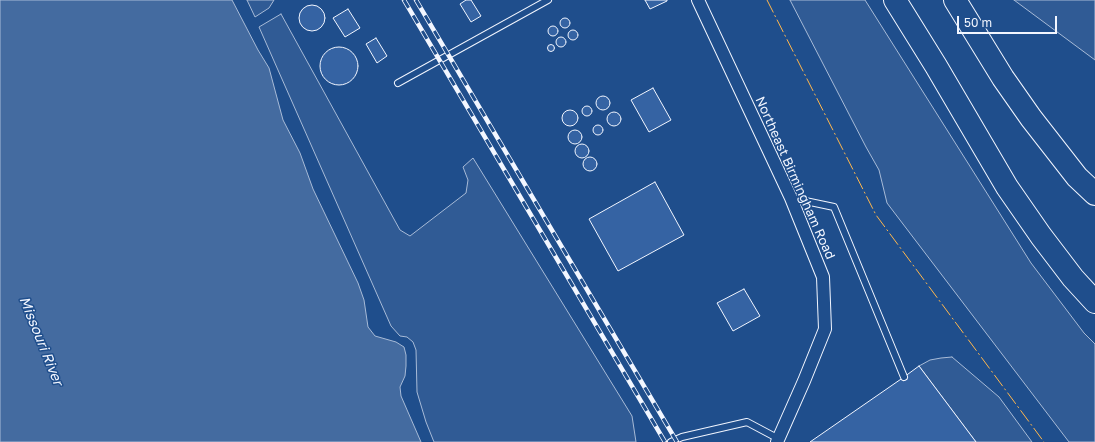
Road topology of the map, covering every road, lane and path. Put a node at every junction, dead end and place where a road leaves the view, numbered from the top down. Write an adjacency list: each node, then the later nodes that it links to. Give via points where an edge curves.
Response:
1 (548, 0): 5 (lane)
2 (698, 0): 7 (street, Northeast Birmingham Road)
3 (896, 0): 8 (highway, via 1007,187 1073,278)
4 (955, 0): 6 (highway, via 1031,118 1077,177)
5 (398, 83)
6 (1095, 194)
7 (791, 198): 9 (lane, via 834,207); 10 (street, Northeast Birmingham Road, via 823,277 825,329)
8 (1095, 302)
9 (904, 377)
10 (778, 441): 11 (lane, via 747,422 682,437)
11 (671, 442)

